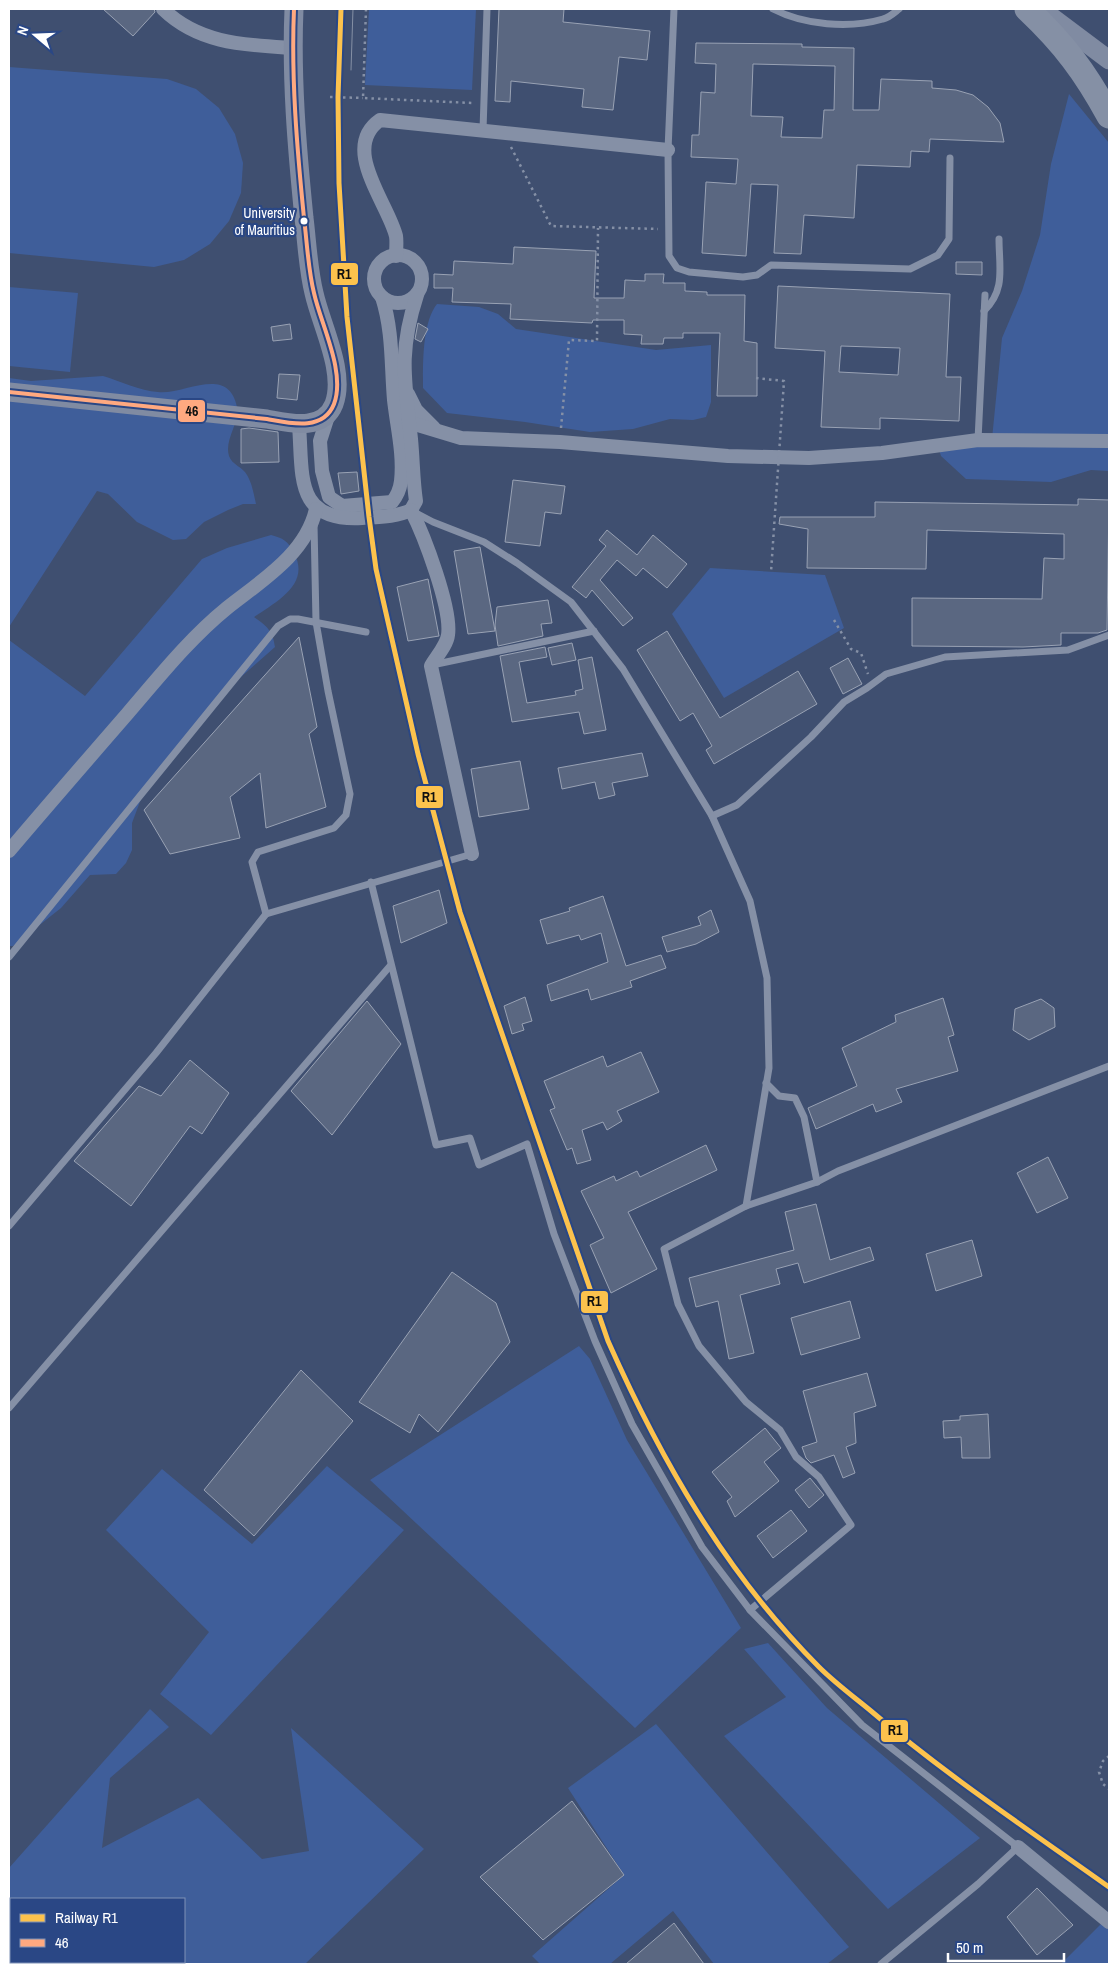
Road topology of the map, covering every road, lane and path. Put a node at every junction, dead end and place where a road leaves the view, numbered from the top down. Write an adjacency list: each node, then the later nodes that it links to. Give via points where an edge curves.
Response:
1 (294, 9): 10 (street)
2 (366, 9): 13 (path)
3 (487, 9): 14 (lane)
4 (674, 9): 18 (lane)
5 (774, 9): 6 (lane, via 790,18 812,22 855,23 885,19)
6 (899, 9)
7 (1027, 9): 15 (highway, via 1062,43)
8 (1041, 9): 11 (street)
9 (170, 12): 10 (street, via 194,31 216,40)
10 (292, 48): 31 (street, via 301,186 314,292 336,362 334,403)
11 (1109, 60)
12 (330, 97): 13 (path)
13 (363, 98): 14 (path)
14 (484, 104): 16 (lane)
15 (1109, 116)
16 (483, 130): 17 (street); 23 (street, via 380,120 370,127 365,148 366,167 396,238)
17 (504, 133): 18 (street); 20 (path, via 551,226)
18 (668, 150): 21 (lane)
19 (950, 158): 21 (lane, via 949,238 938,255 910,269 772,265 757,275 743,277 689,272 676,268 669,256)
20 (598, 228): 21 (path); 37 (path, via 597,341 569,340)
21 (669, 230)
22 (1000, 239): 27 (lane, via 999,291 995,301)
23 (396, 256): 24 (street, via 409,258 420,269 422,285); 26 (street, via 386,259 376,271 376,287)
24 (416, 294): 26 (street, via 399,304); 29 (street, via 407,323)
25 (985, 295): 27 (lane)
26 (382, 297): 31 (street, via 390,320 394,401 402,456 401,482 392,502 342,506 329,497 322,471 320,441)
27 (984, 311): 35 (lane)
28 (756, 378): 40 (path, bridge, via 784,381)
29 (403, 386): 32 (street); 34 (street, via 416,410)
30 (9, 392): 33 (street)
31 (329, 413): 33 (street, via 318,421)
32 (408, 422): 34 (street); 38 (street, via 416,501)
33 (299, 425): 39 (street, via 307,498)
34 (441, 433): 37 (street, via 461,438)
35 (978, 440): 36 (street); 37 (street, via 882,453 809,458 728,456)
36 (1109, 441)
37 (560, 442)
38 (411, 510): 39 (street, via 342,519); 43 (lane, via 484,542 516,563 571,602); 46 (street, via 425,537 446,610 448,636)
39 (315, 515): 42 (lane); 49 (street, via 299,546 224,611 171,663)
40 (771, 572)
41 (834, 620): 47 (path, via 850,649 861,653 868,674)
42 (316, 622): 44 (lane); 52 (lane, via 350,794 346,815 334,828 258,852 252,862); 53 (lane, via 290,619 278,626)
43 (594, 631): 46 (lane); 48 (lane, via 623,669)
44 (366, 632)
45 (1109, 635): 47 (lane, via 1068,650 945,657 886,674)
46 (431, 666): 50 (street)
47 (868, 688): 48 (lane, via 844,702 811,737 736,805)
48 (712, 816): 56 (lane, via 750,901 767,978 769,1068)
49 (9, 852)
50 (472, 854): 51 (lane)
51 (371, 882): 52 (lane); 54 (lane)
52 (266, 914): 59 (lane, via 156,1053)
53 (9, 957)
54 (390, 966): 60 (lane); 61 (lane, via 436,1145 470,1138 478,1165 527,1144 554,1234 595,1341 632,1424 702,1547)
55 (1109, 1066): 57 (lane)
56 (766, 1083): 57 (lane, via 779,1096 795,1098 804,1116); 58 (lane)
57 (817, 1182): 58 (lane)
58 (746, 1206): 61 (lane, via 664,1249 678,1304 705,1354 746,1402 780,1430 796,1457 819,1476 851,1524)
59 (9, 1226)
60 (9, 1408)
61 (750, 1610): 64 (lane, via 862,1725)
62 (1109, 1756): 63 (path, via 1099,1772 1103,1784)
63 (1109, 1789)
64 (1018, 1847): 65 (street); 66 (lane)
65 (1109, 1922)
66 (881, 1964)

